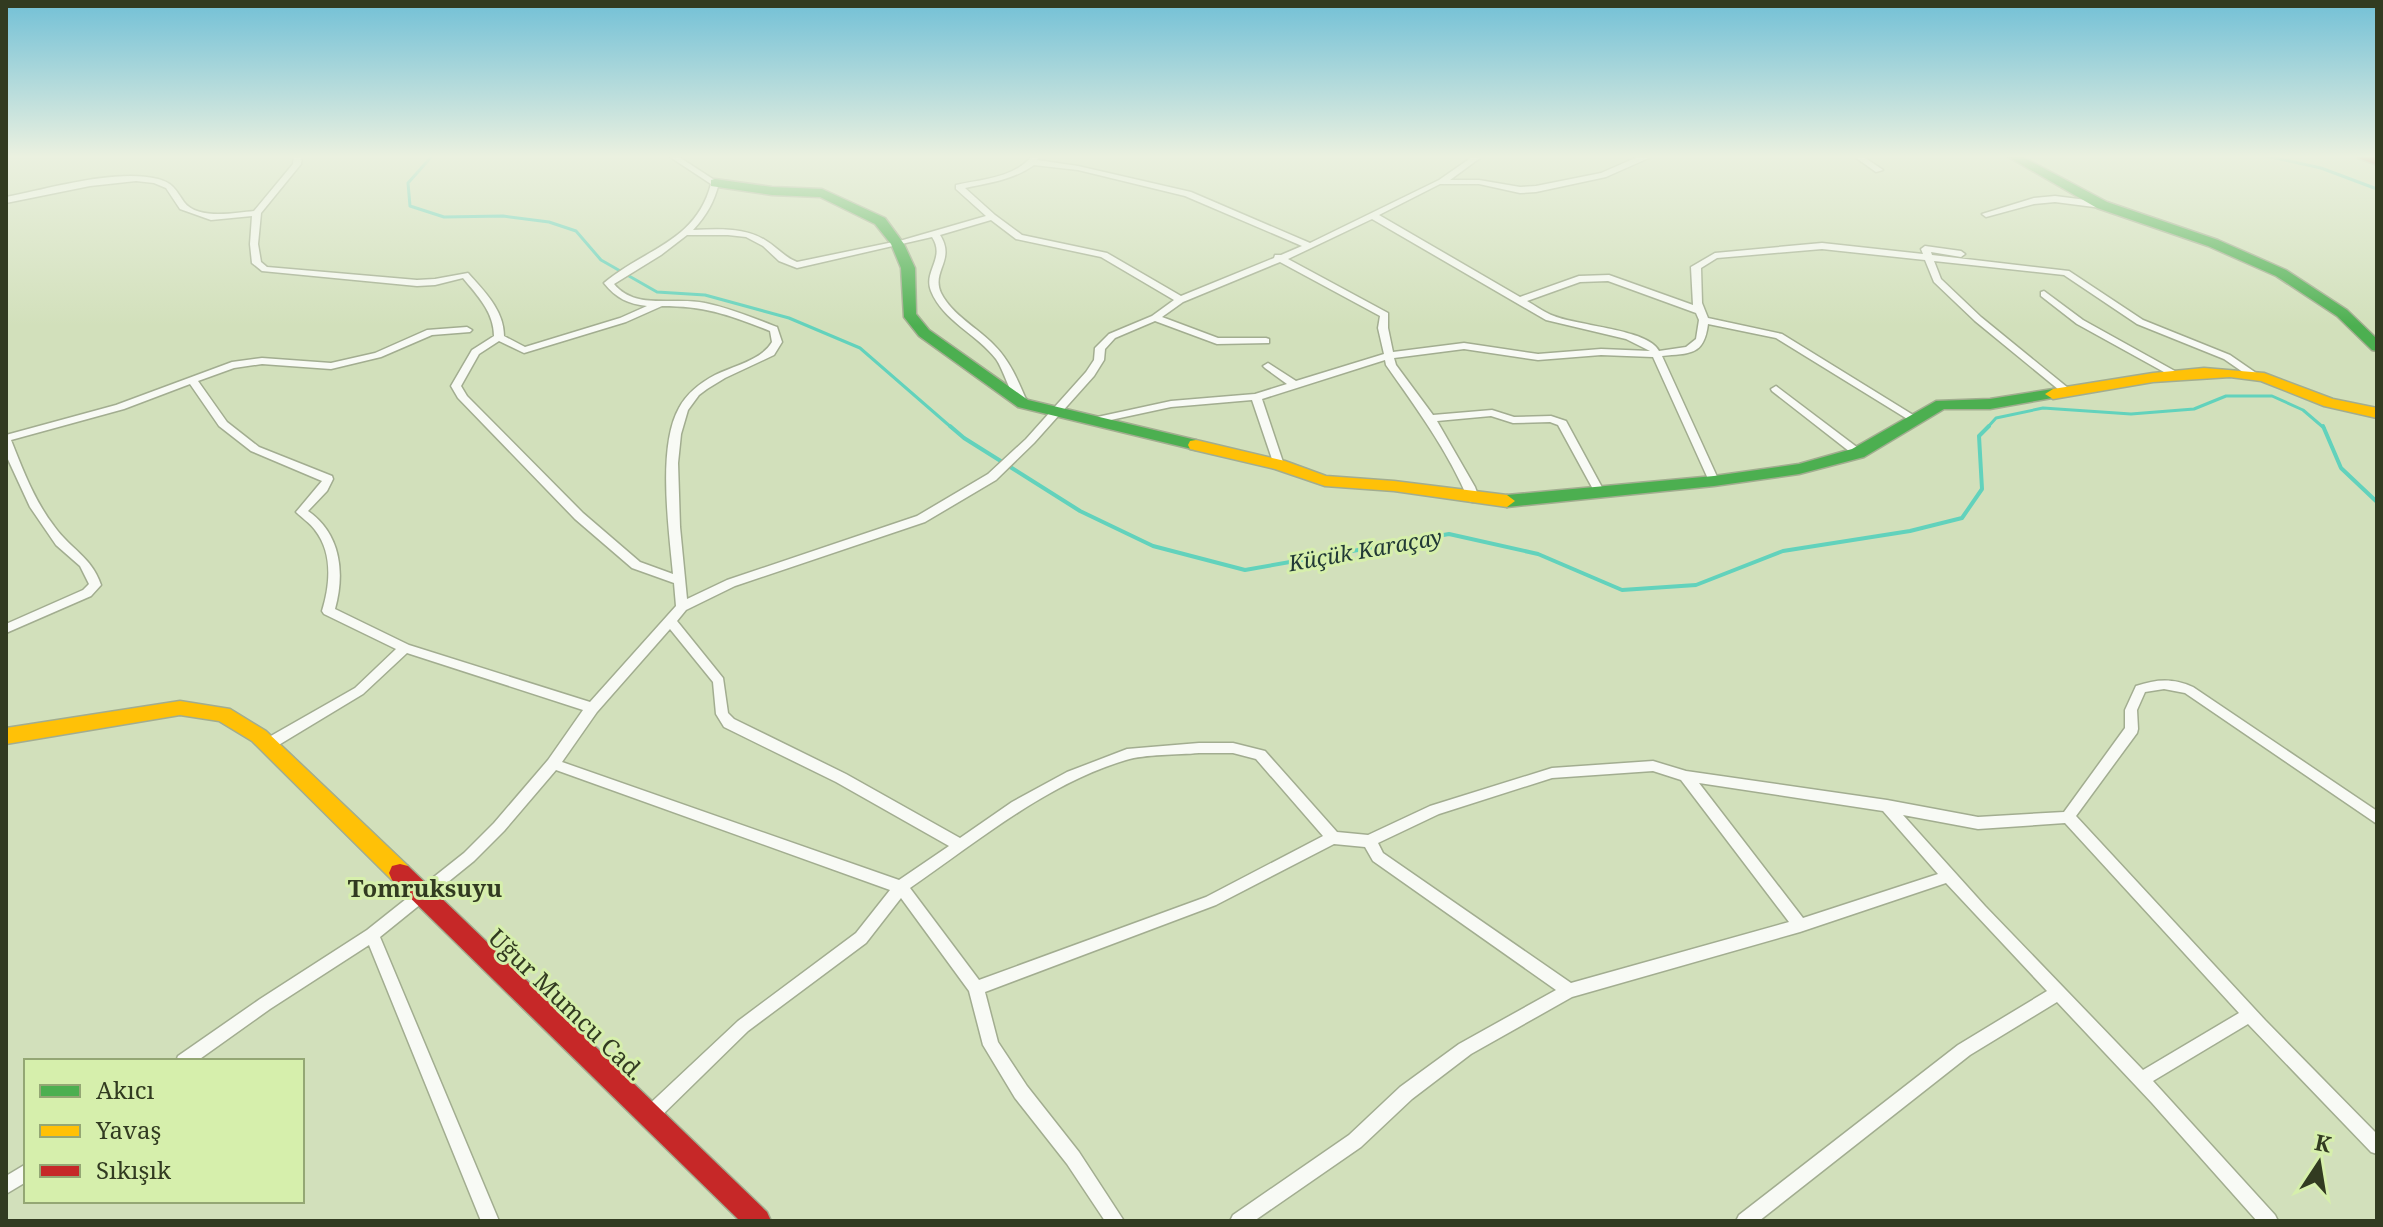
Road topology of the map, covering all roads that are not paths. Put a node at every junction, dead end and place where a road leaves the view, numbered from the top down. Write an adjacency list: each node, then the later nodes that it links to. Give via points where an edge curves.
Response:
1 (198, 212): 9 (street, via 214,218)
2 (704, 212): 13 (street)
3 (863, 212): 15 (street, via 880,221)
4 (987, 212): 12 (street)
5 (1231, 212): 16 (street)
6 (1381, 212): 11 (street)
7 (1992, 212): 10 (street)
8 (2123, 212): 28 (street, via 2216,244 2296,280)
9 (257, 213): 26 (street, via 254,244 257,263 265,269 417,283 465,275 486,299 500,327)
10 (1986, 214)
11 (1374, 216): 16 (street); 21 (street)
12 (992, 217): 14 (street); 20 (street, via 1019,237 1104,255)
13 (688, 233): 15 (street, via 751,236 780,260 797,265); 22 (street, via 609,283 619,295)
14 (935, 234): 15 (street); 39 (street, via 943,252 933,284 937,295 998,356)
15 (897, 244): 39 (street, via 908,268 909,314 924,333)
16 (1310, 246): 17 (street)
17 (1278, 257): 20 (street); 30 (street, via 1385,315)
18 (1929, 259): 23 (street, via 1822,246 1715,256 1696,267); 33 (street, via 1925,249 2029,260 2066,273 2140,322 2227,357); 37 (street, via 1937,280 1961,303)
19 (2044, 294): 32 (street, via 2080,322)
20 (1180, 300): 24 (street)
21 (1521, 300): 23 (street, via 1579,279 1609,278); 29 (street, via 1575,327 1638,338)
22 (659, 304): 26 (street, via 524,350); 51 (street, via 698,303 725,311 774,329 777,342 771,353 693,394 678,419 671,452)
23 (1702, 316): 29 (street, via 1701,340 1689,350); 43 (street, via 1779,336)
24 (1155, 318): 27 (street, via 1217,341); 40 (street, via 1112,336 1100,348 1090,374)
25 (467, 330): 34 (street, via 430,332 378,355 331,366 262,361)
26 (499, 337): 51 (street, via 475,352 456,386 463,398 579,516 636,565)
27 (1266, 341)
28 (2377, 347)
29 (1655, 354): 30 (street, via 1538,357 1464,346); 48 (street)
30 (1391, 355): 35 (street); 42 (street, via 1391,365)
31 (1268, 366): 35 (street)
32 (2177, 375): 33 (street); 37 (street)
33 (2254, 375): 41 (street, via 2329,403)
34 (192, 379): 45 (street); 55 (street, via 223,424 255,449 328,479 302,512 317,520 331,544 335,590 328,611)
35 (1293, 384): 38 (street)
36 (1776, 389): 46 (street)
37 (2068, 392): 43 (street, via 1990,404 1941,404)
38 (1256, 397): 44 (street, via 1171,404); 47 (street)
39 (1023, 404): 40 (street)
40 (1053, 411): 44 (street); 52 (street, via 992,477 921,519 776,566)
41 (2377, 413)
42 (1430, 418): 49 (street, via 1492,413 1562,423); 50 (street)
43 (1913, 418): 46 (street)
44 (1092, 421): 47 (street)
45 (6, 440): 54 (street, via 26,495 61,544 89,566 95,585)
46 (1858, 453): 48 (street, via 1799,469)
47 (1279, 465): 50 (street, via 1325,481)
48 (1714, 481): 49 (street)
49 (1599, 491): 50 (street, via 1505,501)
50 (1473, 498)
51 (681, 581): 52 (street)
52 (682, 607): 53 (street)
53 (672, 623): 56 (street); 66 (street, via 719,681 722,714 729,723)
54 (6, 629)
55 (405, 648): 56 (street); 58 (street, via 359,691)
56 (592, 708): 59 (street)
57 (6, 736): 58 (street, Uğur Mumcu Cad., via 180,708 209,709 235,716)
58 (267, 745): 69 (street, Uğur Mumcu Cad.)
59 (553, 764): 68 (street); 69 (street, via 489,837)
60 (1686, 776): 61 (street); 65 (street, via 1653,766 1552,773 1435,810); 70 (street)
61 (1887, 806): 62 (street, via 1978,823); 67 (street)
62 (2068, 817): 63 (street, via 2132,729 2131,710 2140,689 2160,682 2189,690); 75 (street)
63 (2377, 818)
64 (1333, 838): 65 (street); 66 (street, via 1260,755 1199,748 1127,754 1072,776); 72 (street, via 1211,901)
65 (1369, 841): 73 (street, via 1378,857)
66 (959, 844): 68 (street)
67 (1947, 877): 70 (street); 74 (street)
68 (901, 887): 72 (street); 78 (street, via 861,938 743,1026)
69 (420, 896): 71 (street); 78 (street, Uğur Mumcu Cad.)
70 (1800, 925): 73 (street)
71 (372, 935): 76 (street); 82 (street)
72 (976, 988): 84 (street, via 991,1045)
73 (1569, 991): 85 (street, via 1465,1049 1406,1093 1355,1141)
74 (2056, 994): 77 (street); 86 (street, via 1964,1050)
75 (2250, 1015): 77 (street); 79 (street)
76 (187, 1059)
77 (2141, 1080): 87 (street)
78 (649, 1116): 83 (street, Uğur Mumcu Cad.)
79 (2377, 1146)
80 (24, 1173): 81 (street)
81 (6, 1186)
82 (490, 1221)
83 (758, 1221)
84 (1115, 1221)
85 (1239, 1221)
86 (1745, 1221)
87 (2269, 1221)

